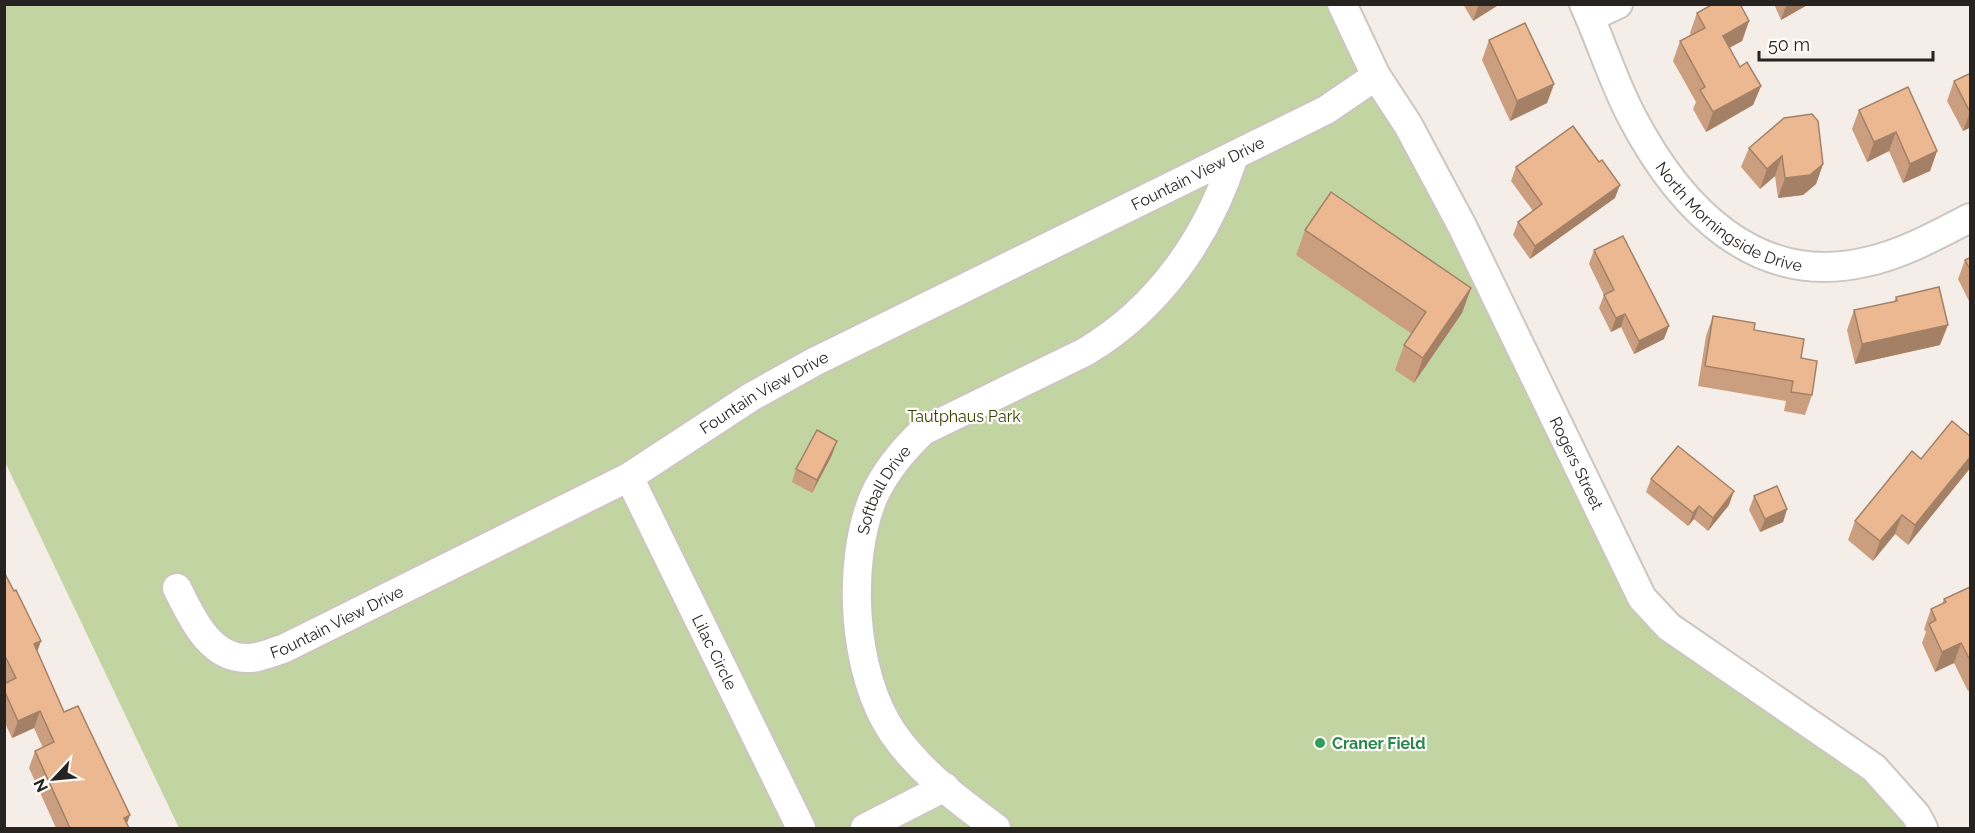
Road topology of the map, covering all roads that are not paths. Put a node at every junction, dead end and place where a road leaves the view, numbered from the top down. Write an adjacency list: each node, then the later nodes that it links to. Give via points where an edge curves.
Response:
1 (1342, 4): 4 (street, Rogers Street)
2 (1618, 4): 3 (street)
3 (1587, 11): 6 (street, North Morningside Drive, via 1632,116 1658,162 1713,226 1762,256 1821,268 1866,262 1915,246)
4 (1376, 76): 5 (street, Fountain View Drive, via 1326,110); 13 (street, Rogers Street, via 1408,125 1462,226 1641,598 1669,627 1874,768)
5 (1234, 156): 7 (street, Fountain View Drive, via 814,362 751,397); 9 (street, Softball Drive, via 1221,197 1204,230 1175,272 1136,315 1111,337 1085,352 923,431 908,445 875,495 859,562 859,631 866,673 876,704 893,734)
6 (1971, 218)
7 (629, 477): 8 (street, Fountain View Drive, via 283,649 246,658 220,651 195,624); 10 (street, Lilac Circle)
8 (177, 588)
9 (945, 787): 11 (street); 12 (street, Softball Drive)
10 (801, 828)
11 (865, 828)
12 (996, 828)
13 (1923, 828)

